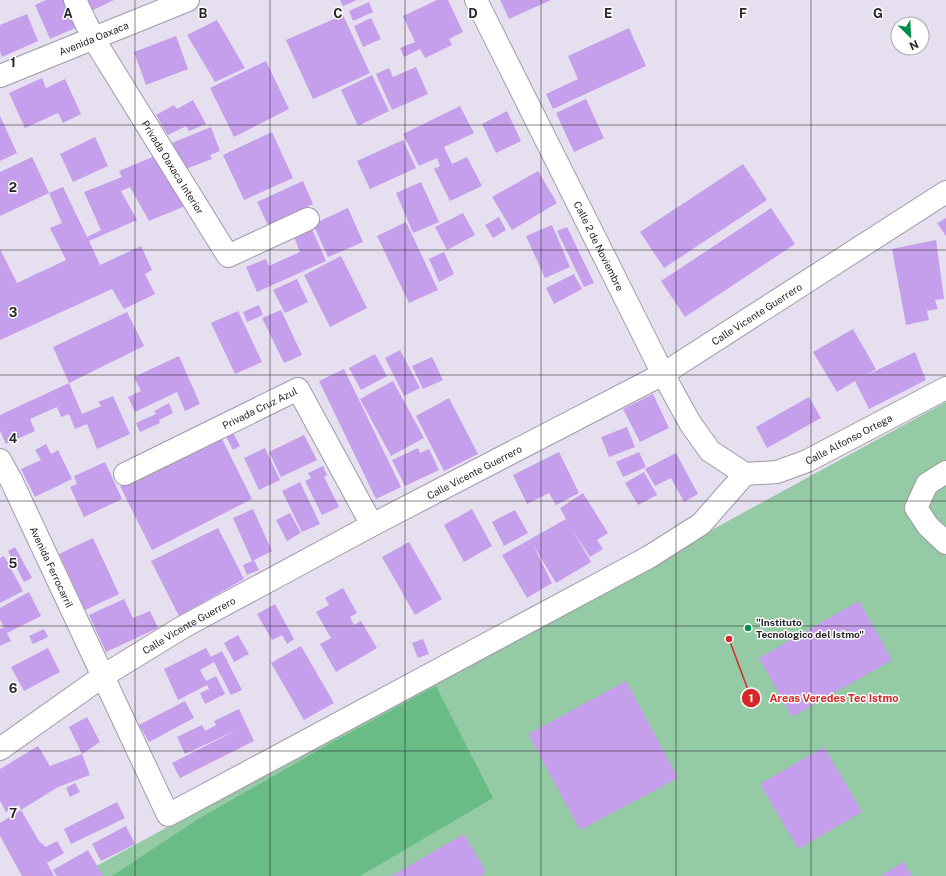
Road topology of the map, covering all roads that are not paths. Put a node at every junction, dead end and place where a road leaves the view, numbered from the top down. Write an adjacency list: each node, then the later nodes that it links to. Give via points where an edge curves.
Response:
1 (75, 0): 4 (street, Privada Oaxaca Interior)
2 (188, 0): 4 (street, Avenida Oaxaca)
3 (476, 0): 8 (street, Calle 2 de Noviembre)
4 (93, 38): 5 (street, Avenida Oaxaca); 7 (street, Privada Oaxaca Interior, via 228,256)
5 (0, 76)
6 (946, 192): 8 (street, Calle Vicente Guerrero)
7 (308, 219)
8 (663, 374): 13 (street, Calle 2 de Noviembre, via 690,423 710,450); 15 (street, Calle Vicente Guerrero)
9 (946, 388): 13 (street, Calle Alfonso Ortega, via 807,461 777,472)
10 (0, 460): 14 (street, Avenida Ferrocarril)
11 (946, 472): 16 (street, via 927,484 916,508 928,526)
12 (125, 474): 15 (street, Privada Cruz Azul, via 298,389)
13 (745, 474): 17 (street, Avenida Ferrocarril, via 701,524 649,557 168,815)
14 (6, 486): 17 (street, Avenida Ferrocarril)
15 (372, 525): 17 (street, Calle Vicente Guerrero, via 183,627)
16 (946, 543)
17 (103, 676): 18 (street, Calle Vicente Guerrero)
18 (0, 749)

